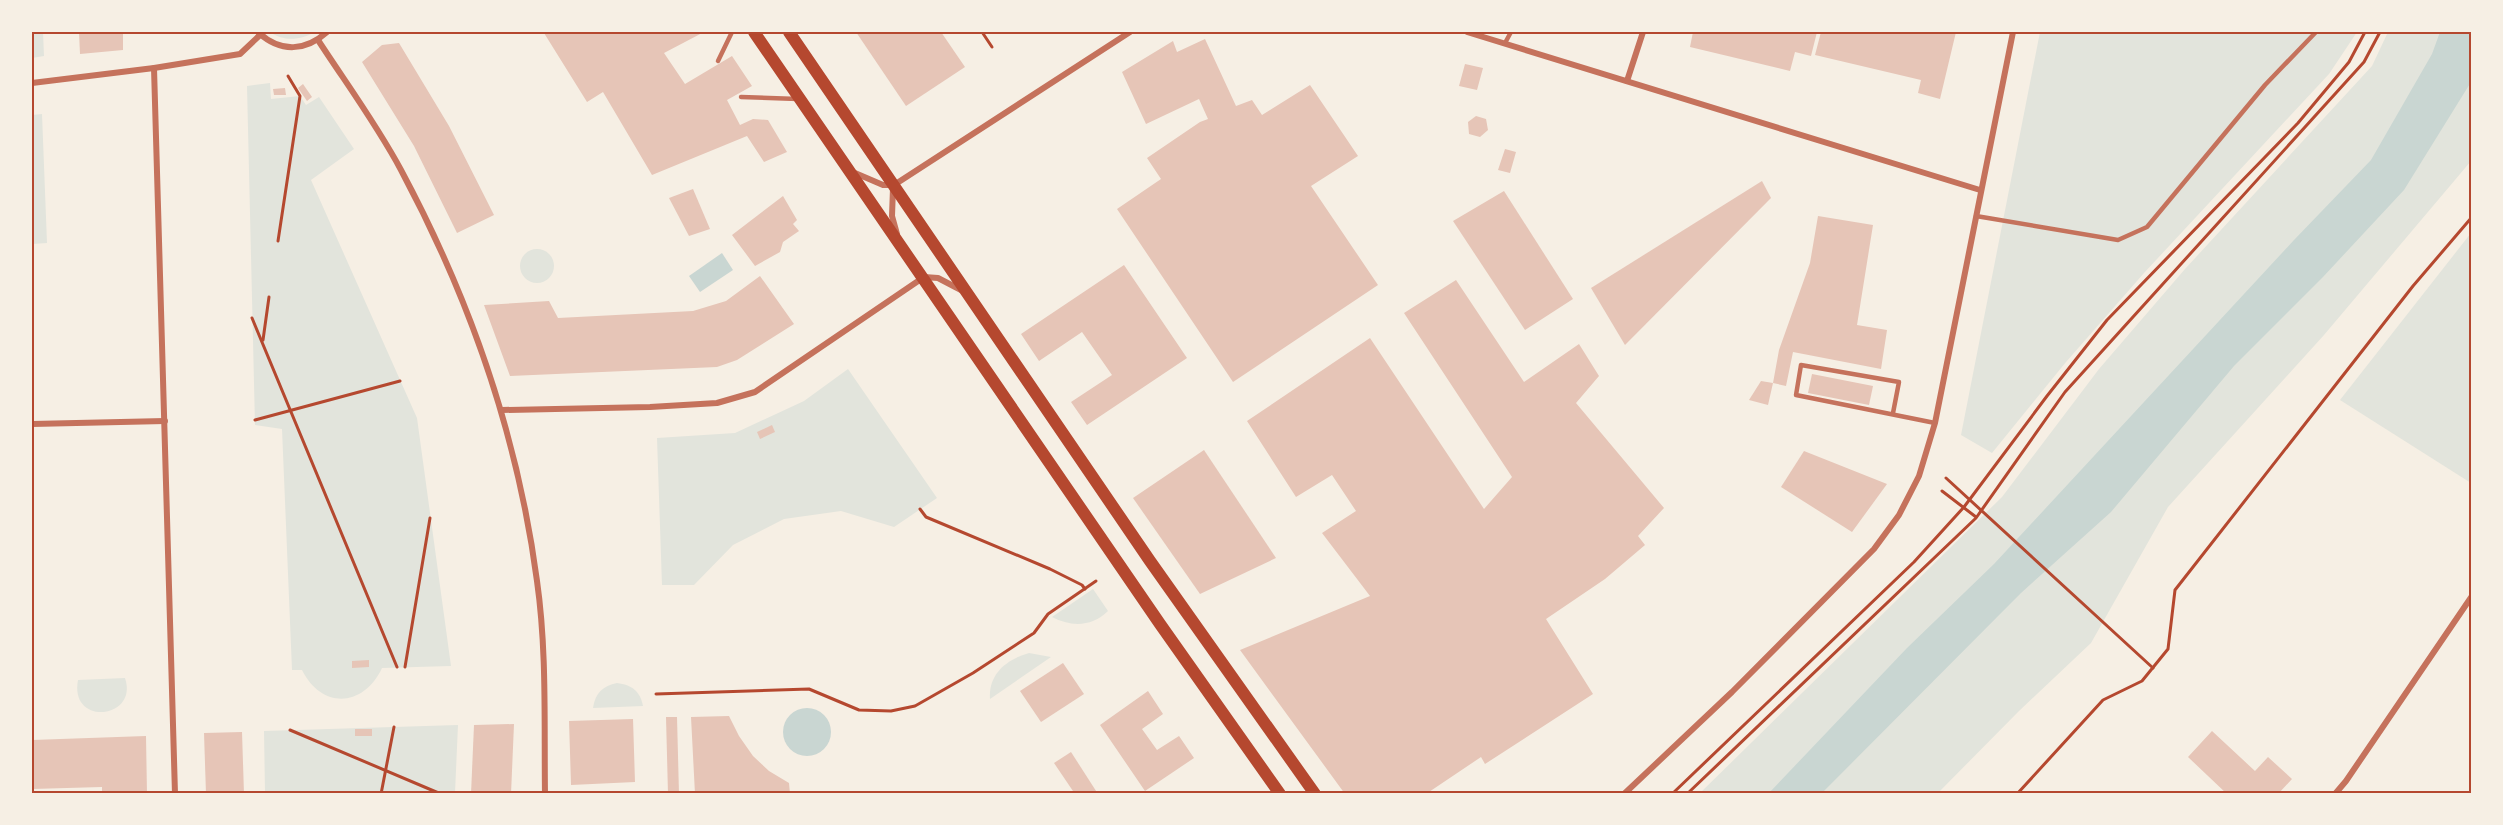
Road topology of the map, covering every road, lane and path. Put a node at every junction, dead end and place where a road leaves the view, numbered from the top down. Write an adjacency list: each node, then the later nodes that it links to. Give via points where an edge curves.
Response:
1 (327, 32): 15 (street)
2 (732, 32): 18 (lane)
3 (754, 32): 24 (main road)
4 (789, 32): 26 (main road)
5 (982, 32): 17 (path)
6 (1130, 32): 26 (street)
7 (1467, 32): 16 (street)
8 (1511, 32): 16 (lane)
9 (1643, 32): 21 (street)
10 (2013, 32): 27 (street)
11 (2316, 32): 28 (lane, via 2265,85 2147,227 2118,240)
12 (2365, 32): 47 (path, via 2349,63 2298,123 2107,320)
13 (2380, 32): 50 (path, via 2364,63 2065,392)
14 (259, 33): 15 (street, via 282,47); 19 (street, via 240,54)
15 (318, 40): 39 (street, via 401,168 459,291)
16 (1505, 43): 21 (street)
17 (992, 47)
18 (717, 61)
19 (154, 68): 22 (street); 42 (street)
20 (288, 76): 31 (path, via 300,96)
21 (1627, 81): 27 (street)
22 (32, 83)
23 (741, 97): 24 (lane)
24 (801, 100): 25 (main road)
25 (850, 171): 26 (street, via 883,186); 30 (main road)
26 (894, 184): 30 (street, via 892,216); 34 (main road)
27 (1980, 190): 28 (street)
28 (1976, 216): 43 (street)
29 (2472, 217): 56 (path, via 2412,286 2175,590 2168,649)
30 (897, 237): 32 (main road)
31 (278, 241)
32 (924, 277): 34 (street, via 952,284); 39 (street, via 755,392 717,403); 65 (main road)
33 (269, 297): 36 (path)
34 (971, 298): 66 (main road, via 1149,561)
35 (252, 318): 36 (path)
36 (262, 342): 38 (path)
37 (400, 381): 38 (path)
38 (291, 410): 41 (path); 54 (path)
39 (502, 410): 64 (street, via 538,581)
40 (1893, 414): 40 (lane, via 1899,382 1801,365 1796,395); 43 (lane)
41 (255, 420)
42 (165, 421): 44 (street); 61 (street)
43 (1935, 423): 67 (street, via 1919,476 1899,515 1874,549)
44 (32, 424)
45 (1946, 478): 56 (path)
46 (1942, 491): 47 (path)
47 (1965, 507): 50 (path); 68 (path, via 1914,562)
48 (920, 509): 52 (path, via 926,517 1050,569)
49 (430, 518): 55 (path)
50 (1976, 518): 69 (path)
51 (1096, 581): 52 (path)
52 (1085, 590): 57 (path, via 1048,614 1034,633 915,706 891,711 860,710 809,689)
53 (2472, 596): 71 (street)
54 (397, 667)
55 (405, 667)
56 (2153, 668): 70 (path, via 2142,681 2103,700)
57 (656, 694)
58 (394, 727): 60 (path)
59 (290, 730): 60 (path)
60 (386, 770): 62 (path); 63 (path)
61 (175, 794)
62 (381, 794)
63 (441, 794)
64 (545, 794)
65 (1280, 794)
66 (1315, 794)
67 (1624, 794)
68 (1672, 794)
69 (1687, 794)
70 (2017, 794)
71 (2335, 794)

